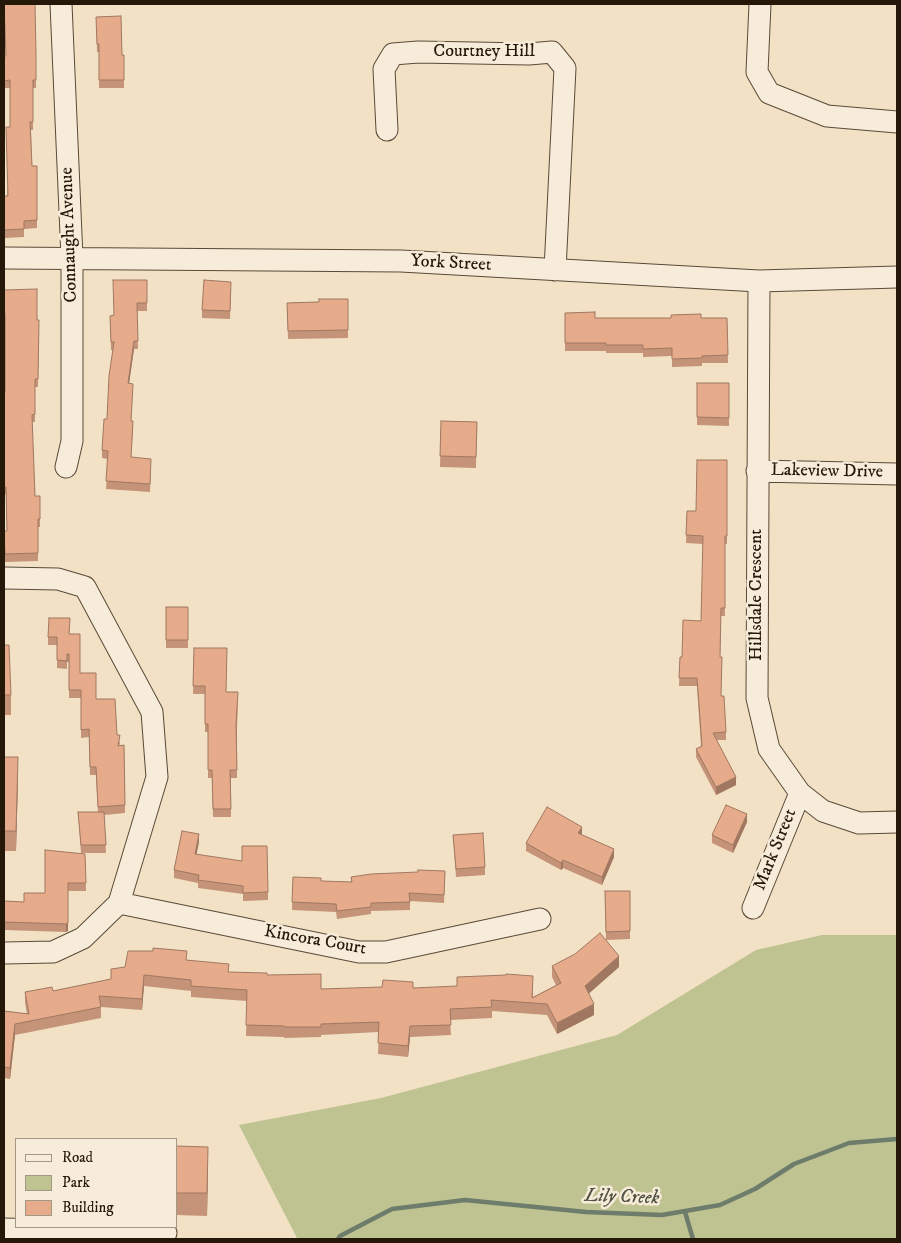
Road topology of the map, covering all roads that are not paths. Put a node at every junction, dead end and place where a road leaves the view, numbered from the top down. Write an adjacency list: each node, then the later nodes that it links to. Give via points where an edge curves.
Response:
1 (61, 4): 6 (street, Connaught Avenue)
2 (760, 4): 3 (street, via 758,72 769,93 826,116)
3 (897, 122)
4 (387, 130): 7 (street, Courtney Hill, via 384,68 393,54 552,52 565,68)
5 (4, 258): 6 (street, York Street)
6 (72, 258): 7 (street, York Street, via 382,261); 10 (street, Connaught Avenue, via 72,441)
7 (555, 270): 9 (street, York Street)
8 (897, 277): 9 (street, York Street)
9 (759, 281): 11 (street, Hillsdale Crescent)
10 (66, 467)
11 (758, 470): 12 (street, Lakeview Drive); 14 (street, Hillsdale Crescent, via 758,698 769,749)
12 (897, 474)
13 (4, 578): 16 (street, via 58,579 85,587 152,712 157,777)
14 (800, 793): 15 (street, Hillsdale Crescent, via 823,811 859,823); 17 (street, Mark Street)
15 (897, 822)
16 (120, 903): 18 (street, Kincora Court, via 359,952 386,952); 19 (street, via 83,938 53,952)
17 (753, 908)
18 (540, 919)
19 (13, 953)
20 (4, 1229): 21 (street)
21 (166, 1233)

